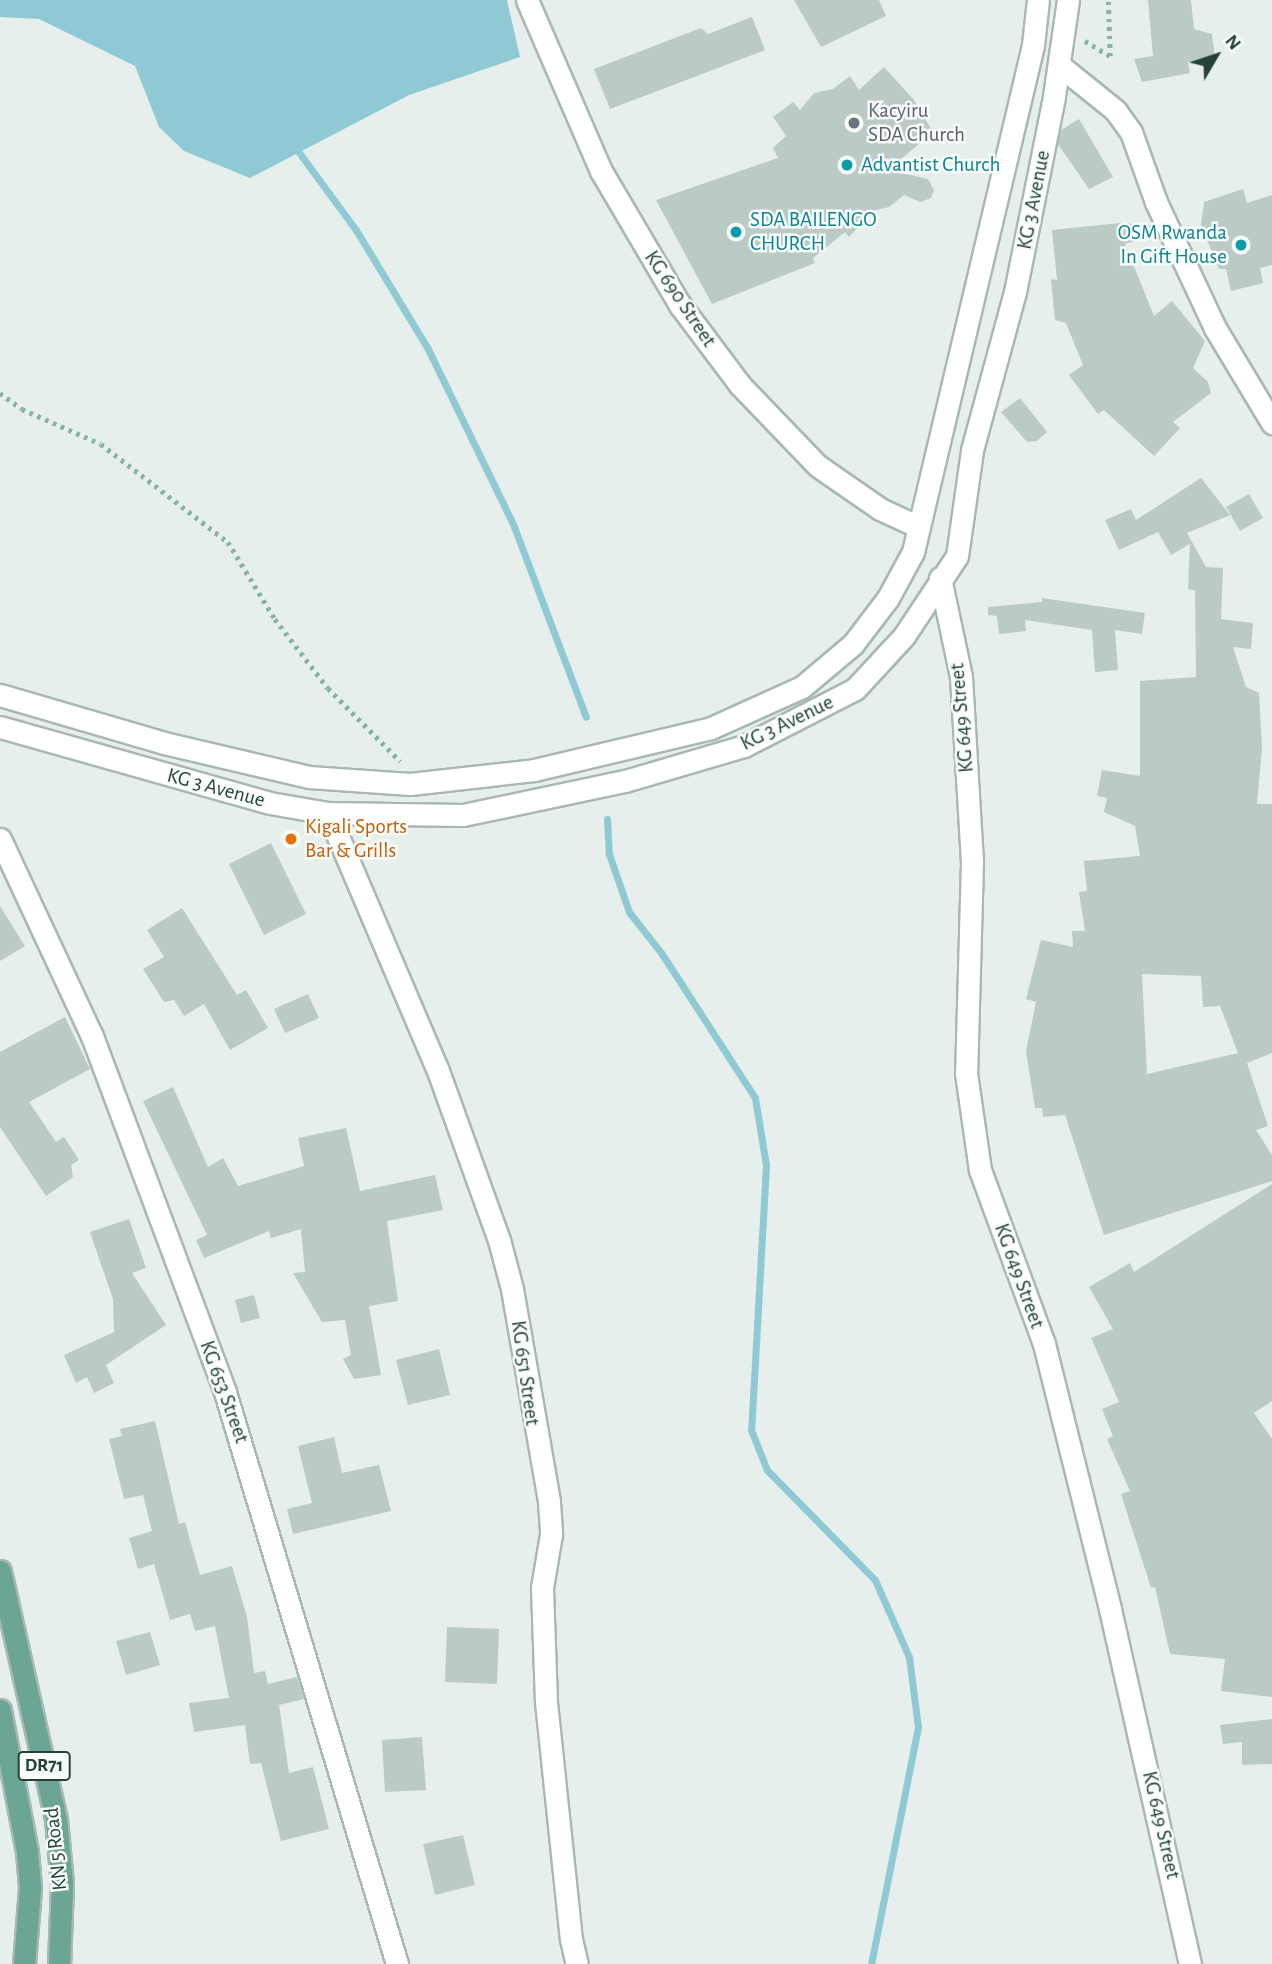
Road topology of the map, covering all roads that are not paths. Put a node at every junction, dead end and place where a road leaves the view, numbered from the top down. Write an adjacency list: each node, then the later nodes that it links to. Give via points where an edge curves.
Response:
1 (527, 0): 6 (street, KG 690 Street, via 601,172 681,305 717,355 818,466 880,509)
2 (1034, 3): 6 (street, KG 3 Avenue, via 1032,45)
3 (1066, 10): 4 (street, KG 3 Avenue)
4 (1059, 65): 5 (street, via 1115,110 1131,132 1156,202 1215,328); 7 (street, KG 3 Avenue, via 1015,292 972,450 957,556)
5 (1272, 423)
6 (919, 527): 8 (street, KG 3 Avenue, via 912,552 888,598 853,643 802,687 687,734 534,770 410,784 309,777 164,743)
7 (940, 578): 10 (street, KG 3 Avenue, via 904,636 855,688 744,746 625,781 463,815); 18 (street, KG 649 Street, via 961,677 972,862 966,1073 980,1170 1044,1344 1126,1675)
8 (0, 695)
9 (0, 727): 10 (street, KG 3 Avenue, via 270,803)
10 (328, 813): 17 (street, KG 651 Street, via 446,1091 512,1289 531,1423 549,1502 551,1534 542,1588 545,1675)
11 (0, 839): 16 (street, KG 653 Street, via 92,1036 225,1392)
12 (0, 1571): 15 (main road, KN 5 Road / DR71, via 55,1819 62,1884)
13 (0, 1710): 14 (main road, KN 5 Road / DR71, via 27,1852 30,1888)
14 (24, 1964)
15 (59, 1964)
16 (397, 1964)
17 (577, 1964)
18 (1190, 1964)

